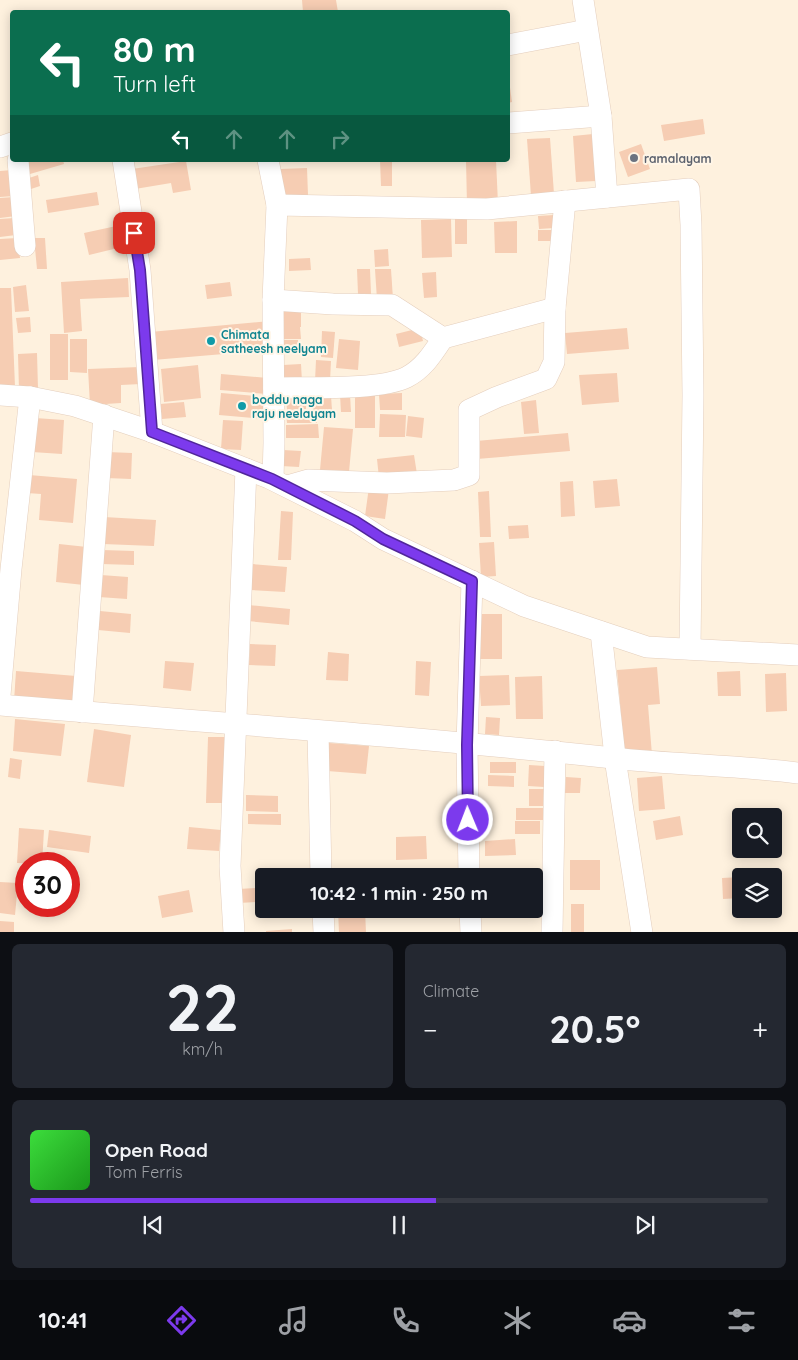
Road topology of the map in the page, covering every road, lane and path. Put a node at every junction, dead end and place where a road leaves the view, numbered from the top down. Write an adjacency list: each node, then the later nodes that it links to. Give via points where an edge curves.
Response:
1 (583, 0): 2 (street)
2 (587, 30): 3 (street); 4 (street)
3 (510, 45)
4 (601, 116): 5 (street); 9 (street)
5 (510, 123)
6 (18, 162): 12 (street)
7 (123, 162): 20 (street, via 140,270)
8 (268, 162): 11 (street)
9 (607, 197): 10 (street); 25 (street, via 689,189 693,395)
10 (564, 201): 11 (street, via 487,209); 14 (street)
11 (277, 205): 13 (street)
12 (25, 246)
13 (273, 300): 15 (street, via 392,305); 16 (street)
14 (554, 308): 15 (street); 22 (street, via 554,362 546,379 469,410 469,475 454,480 387,483 308,480)
15 (443, 338): 16 (street, via 426,363 406,377 380,385)
16 (274, 388): 22 (street)
17 (0, 394): 18 (street)
18 (30, 397): 19 (street); 27 (street)
19 (104, 416): 20 (street); 29 (street)
20 (152, 432): 21 (street)
21 (246, 469): 22 (street); 30 (street)
22 (280, 483): 23 (street, via 383,539)
23 (472, 581): 24 (street, via 524,606); 32 (street)
24 (601, 632): 25 (street, via 648,647); 34 (street)
25 (690, 649): 26 (street)
26 (798, 655)
27 (0, 695)
28 (0, 705): 29 (street)
29 (82, 712): 30 (street)
30 (235, 725): 31 (street); 40 (street, via 230,866)
31 (318, 731): 32 (street); 36 (street)
32 (467, 745): 33 (street); 37 (street)
33 (555, 751): 34 (street); 43 (street)
34 (616, 758): 35 (street); 44 (street)
35 (798, 773)
36 (321, 868)
37 (470, 868)
38 (323, 918): 41 (street)
39 (470, 918): 42 (street)
40 (234, 932)
41 (324, 932)
42 (471, 932)
43 (552, 932)
44 (642, 932)

